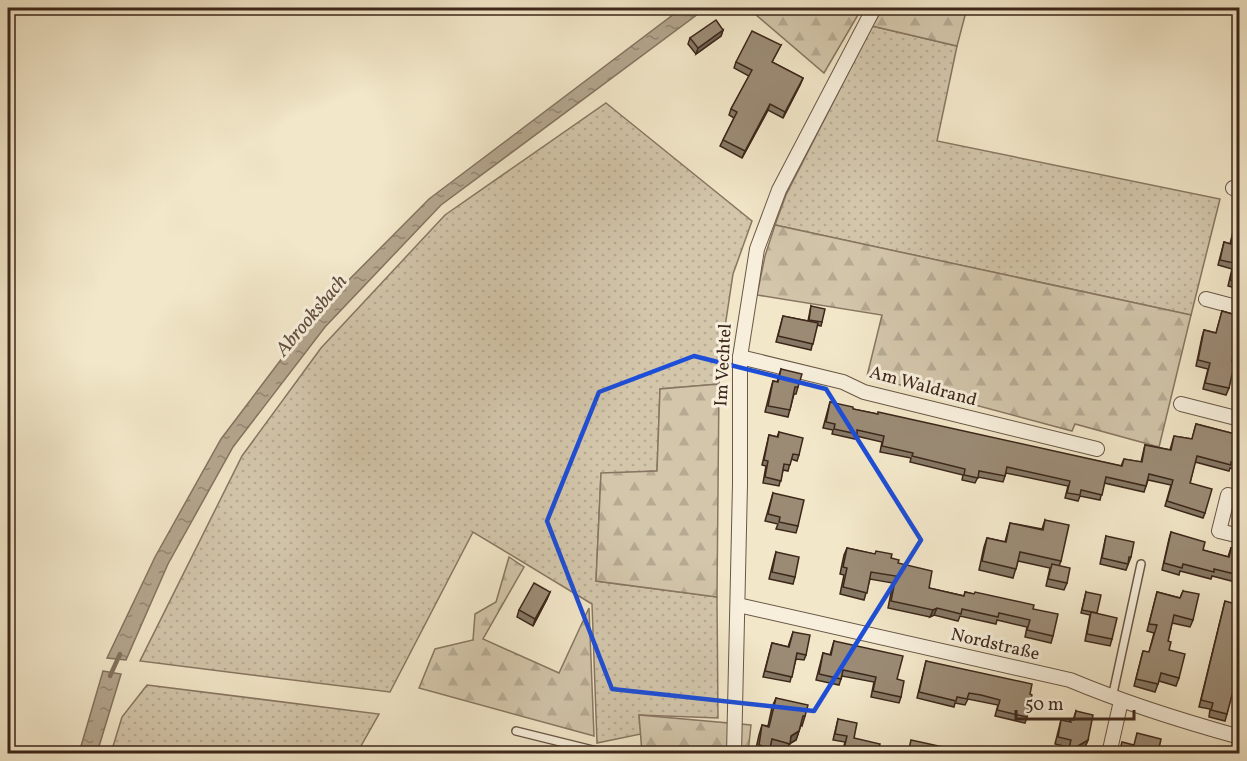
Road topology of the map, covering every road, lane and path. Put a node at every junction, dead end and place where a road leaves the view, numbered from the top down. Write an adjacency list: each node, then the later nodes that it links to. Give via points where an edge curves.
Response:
1 (874, 8): 4 (street, Im Vechtel, via 779,190 757,249)
2 (1206, 299): 3 (street)
3 (1239, 308)
4 (740, 357): 7 (street, Am Waldrand); 11 (street, Im Vechtel)
5 (1180, 404): 6 (street)
6 (1239, 419)
7 (1097, 449)
8 (1239, 498): 9 (street, via 1228,495 1219,531)
9 (1239, 536)
10 (1141, 564): 12 (lane)
11 (738, 605): 12 (street, Nordstraße, via 1070,680); 16 (street, Im Vechtel)
12 (1116, 699): 14 (street, Nordstraße); 17 (street)
13 (516, 731): 15 (lane)
14 (1239, 737)
15 (609, 753)
16 (734, 753)
17 (1109, 753)

